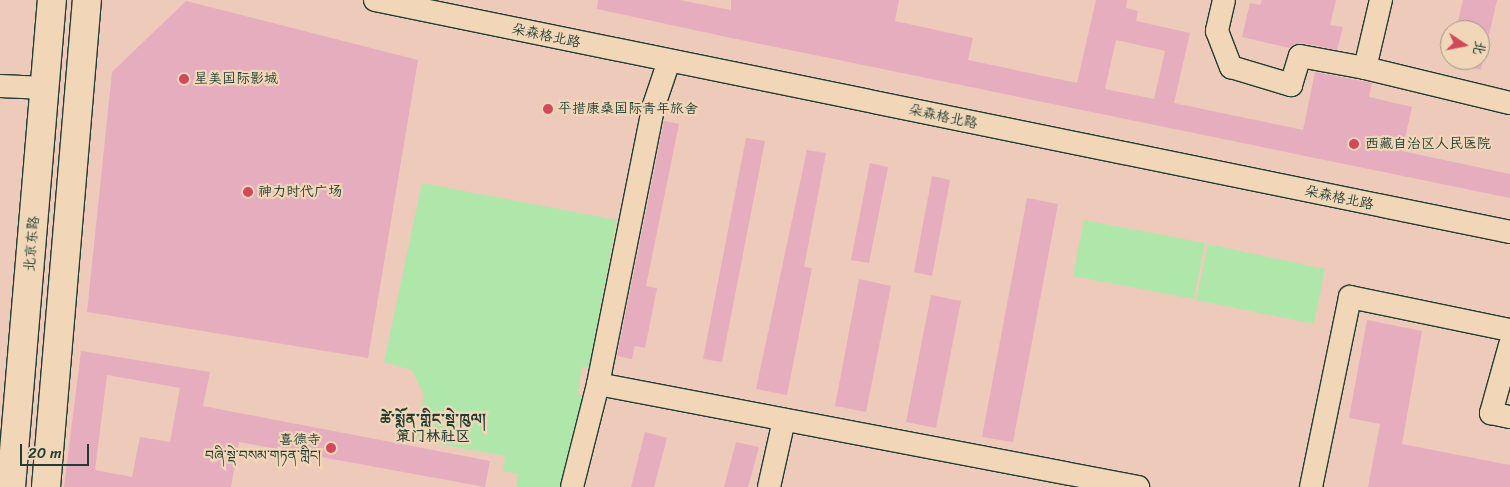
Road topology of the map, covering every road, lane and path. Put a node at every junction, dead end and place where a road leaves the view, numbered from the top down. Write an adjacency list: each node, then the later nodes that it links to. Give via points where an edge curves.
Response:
1 (52, 0): 9 (main road, 北京东路)
2 (87, 0): 19 (main road)
3 (375, 0): 6 (street, 朵森格北路)
4 (1224, 0): 7 (street, via 1217,31 1231,67 1291,85 1300,56)
5 (1381, 0): 7 (street)
6 (669, 61): 11 (street, 朵森格北路); 14 (street, via 653,108)
7 (1365, 68): 10 (street)
8 (0, 86): 9 (street)
9 (45, 88): 18 (main road, 北京东路)
10 (1510, 104)
11 (1510, 232)
12 (1510, 330): 22 (street, via 1350,297)
13 (1510, 346): 15 (street, via 1491,413)
14 (598, 384): 16 (street); 20 (street)
15 (1510, 417)
16 (784, 420): 17 (street); 21 (street)
17 (1130, 486)
18 (11, 487)
19 (46, 487)
20 (572, 487)
21 (769, 487)
22 (1311, 487)

